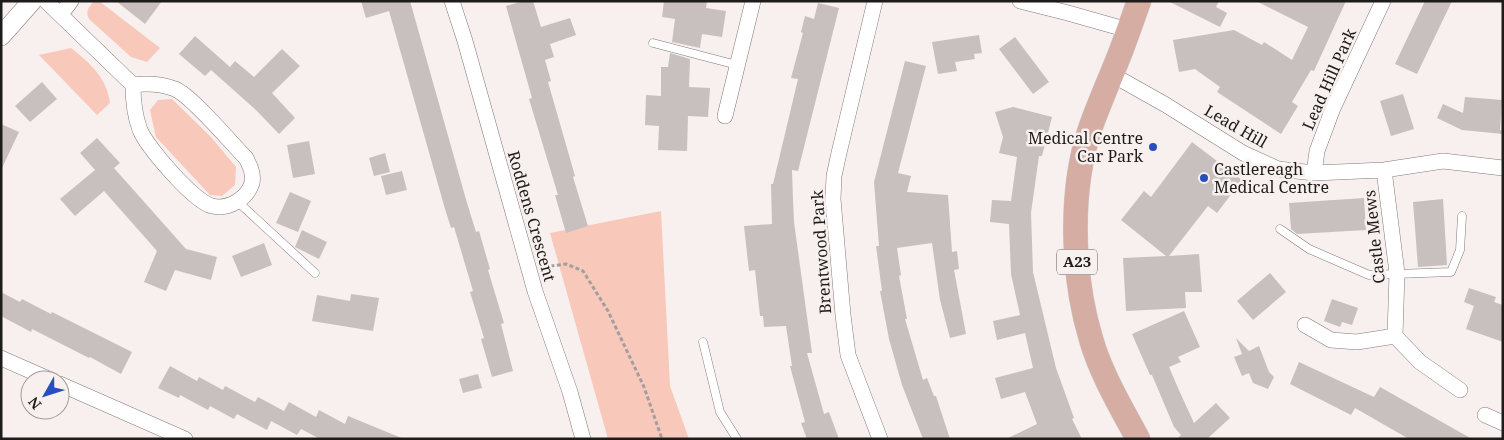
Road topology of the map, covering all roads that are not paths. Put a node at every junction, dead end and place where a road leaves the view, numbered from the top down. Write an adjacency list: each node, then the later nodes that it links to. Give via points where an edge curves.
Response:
1 (71, 1): 9 (street)
2 (452, 1): 35 (street, Roddens Crescent)
3 (753, 1): 13 (street)
4 (875, 1): 37 (street, Brentwood Park, via 834,176 833,199 848,355)
5 (1020, 1): 10 (street)
6 (1139, 1): 10 (main road, A23)
7 (1383, 1): 19 (street, Lead Hill Park, via 1334,108 1317,151)
8 (34, 2): 9 (street); 11 (street)
9 (61, 14): 15 (street)
10 (1128, 30): 14 (main road, A23)
11 (1, 36)
12 (653, 43): 13 (lane)
13 (737, 65): 16 (street)
14 (1112, 74): 19 (street, Lead Hill, via 1252,157 1278,169); 38 (main road, A23, via 1090,130 1081,170 1075,245 1091,339 1105,375)
15 (133, 85): 20 (street, via 134,112 147,144 198,199 211,206 223,207); 20 (street, via 148,83 178,90 246,158 252,170 252,184)
16 (725, 116)
17 (1503, 168): 18 (street, Lead Hill, via 1443,161)
18 (1384, 170): 19 (street, Lead Hill); 24 (street, Castle Mews)
19 (1314, 173)
20 (238, 202): 23 (lane)
21 (1462, 216): 24 (lane, via 1460,250 1451,272)
22 (1280, 229): 24 (lane, via 1309,250 1369,275)
23 (315, 273)
24 (1397, 273): 26 (street, Castle Mews)
25 (1305, 325): 26 (street, via 1331,340 1358,342)
26 (1395, 336): 31 (street, via 1420,362)
27 (703, 342): 36 (lane, via 720,412)
28 (1, 358): 29 (street)
29 (28, 370)
30 (70, 388): 34 (street)
31 (1460, 390)
32 (1485, 415): 33 (street)
33 (1503, 423)
34 (185, 439)
35 (582, 439)
36 (737, 439)
37 (880, 439)
38 (1138, 439)

